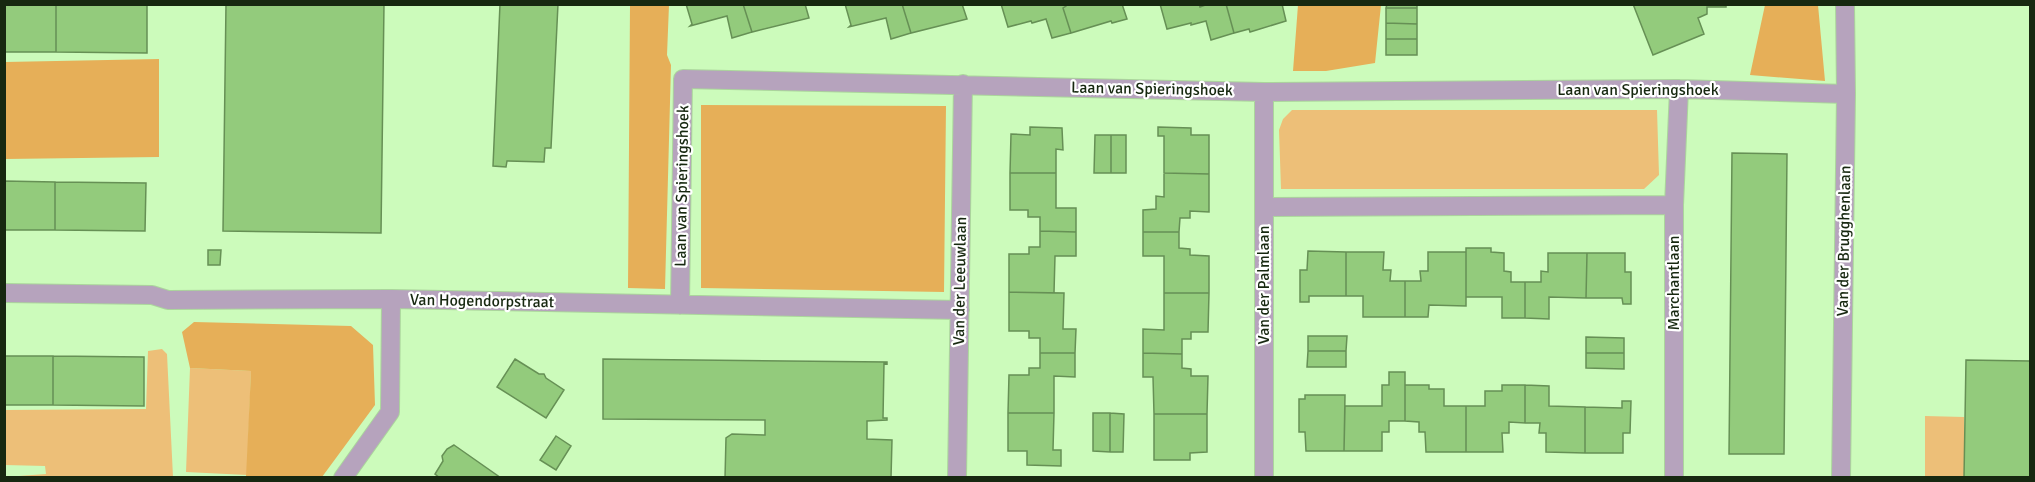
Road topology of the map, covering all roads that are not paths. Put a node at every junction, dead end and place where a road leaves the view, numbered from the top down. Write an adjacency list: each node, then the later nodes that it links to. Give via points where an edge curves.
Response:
1 (1845, 4): 5 (street, Van der Brugghenlaan)
2 (963, 84): 4 (street, Laan van Spieringshoek); 10 (street, Laan van Spieringshoek, via 683,79); 11 (street, Van der Leeuwlaan)
3 (1679, 89): 4 (street, Laan van Spieringshoek); 5 (street, Laan van Spieringshoek); 6 (street, Marchantlaan)
4 (1264, 92): 7 (street, Van der Palmlaan)
5 (1846, 94): 16 (street, Van der Brugghenlaan)
6 (1674, 205): 7 (street); 15 (street, Marchantlaan)
7 (1264, 207): 14 (street, Van der Palmlaan)
8 (4, 293): 9 (street, Van Hogendorpstraat, via 152,296 168,300)
9 (391, 299): 10 (street, Van Hogendorpstraat); 12 (street, via 390,412)
10 (680, 305): 11 (street, Van Hogendorpstraat)
11 (960, 310): 13 (street, Van der Leeuwlaan)
12 (343, 477)
13 (957, 477)
14 (1264, 477)
15 (1674, 477)
16 (1841, 477)

